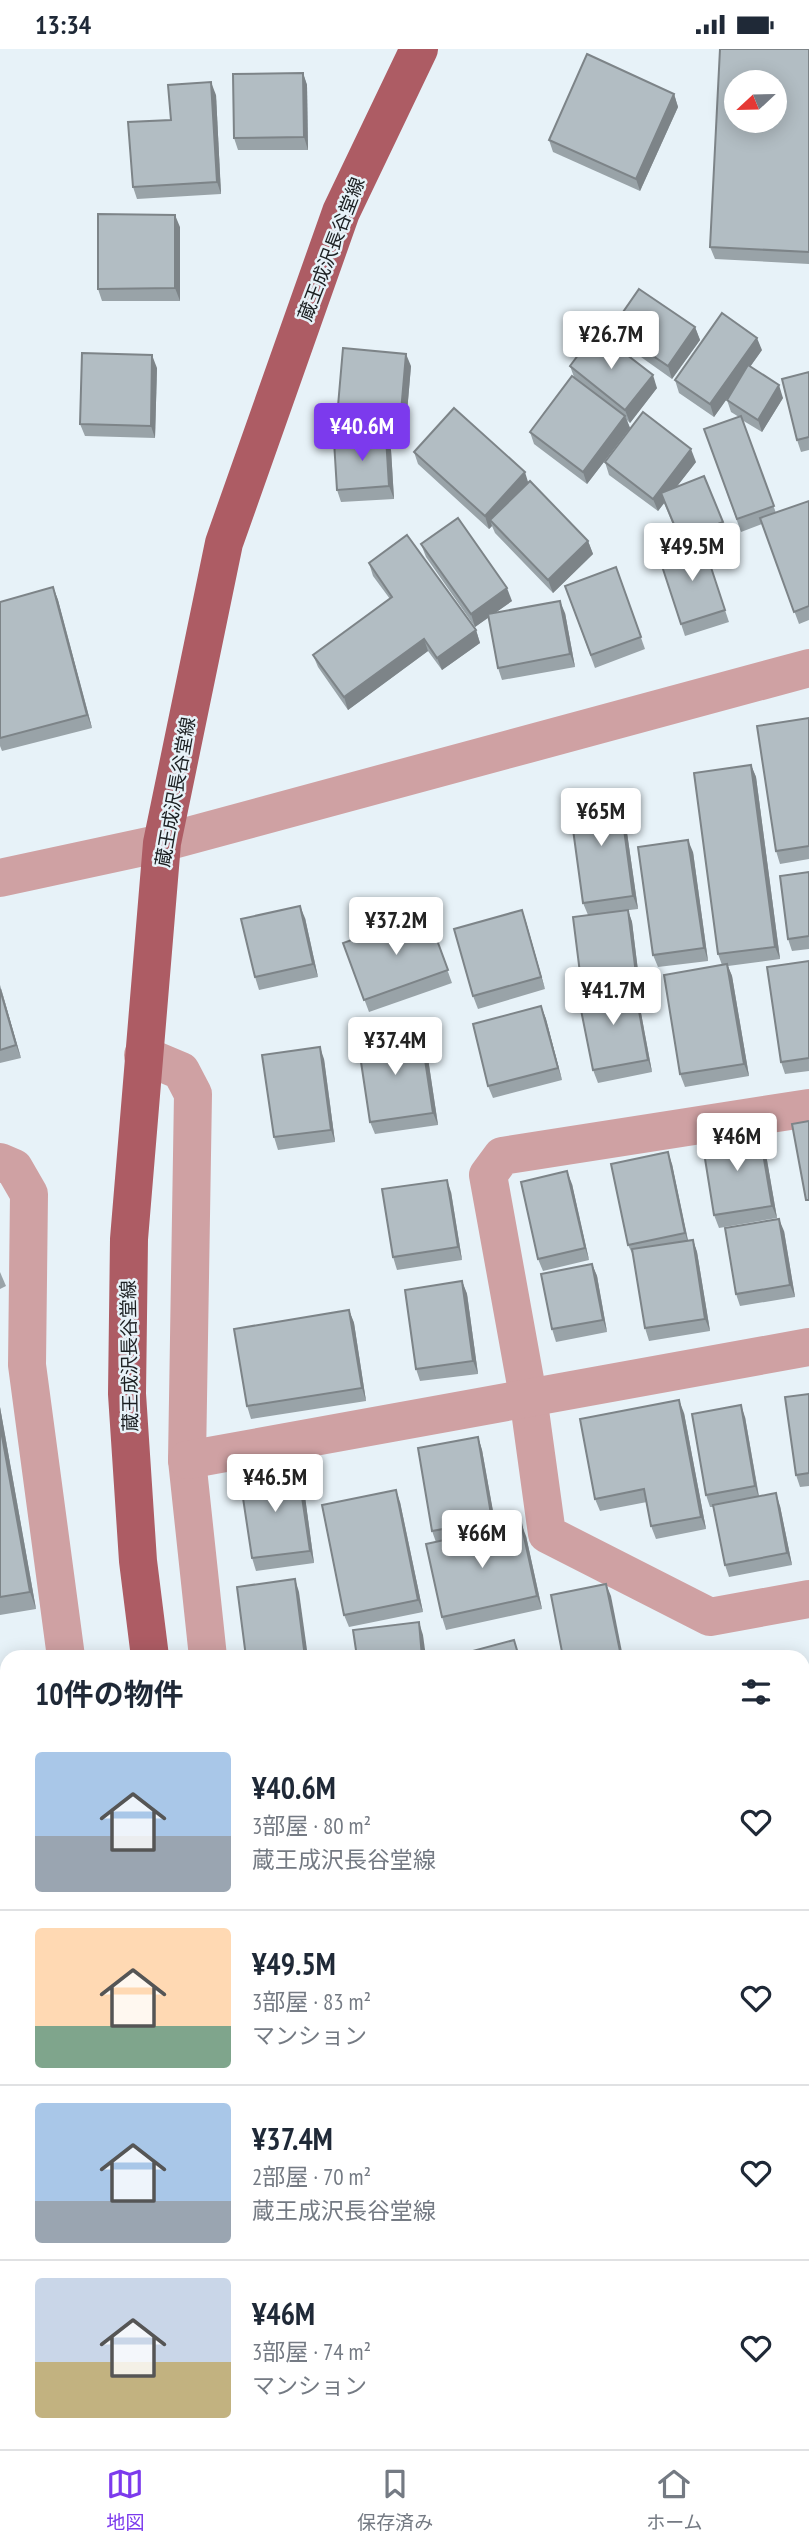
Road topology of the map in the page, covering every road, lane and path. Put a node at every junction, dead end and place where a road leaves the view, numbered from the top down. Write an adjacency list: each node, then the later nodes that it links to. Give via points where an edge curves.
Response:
1 (419, 49): 3 (main road, 蔵王成沢長谷堂線, via 341,212 224,543)
2 (809, 668): 3 (street)
3 (162, 843): 4 (street); 5 (main road, 蔵王成沢長谷堂線)
4 (0, 879)
5 (143, 1055): 10 (street, via 181,1071 193,1094); 13 (main road, 蔵王成沢長谷堂線, via 129,1239 128,1394 138,1562)
6 (809, 1108): 9 (street, via 502,1156 488,1175)
7 (0, 1162): 12 (street, via 14,1168 29,1194 27,1366)
8 (809, 1347): 9 (street)
9 (528, 1396): 10 (street); 11 (street, via 547,1534 710,1617)
10 (187, 1460): 14 (street)
11 (809, 1599)
12 (64, 1650)
13 (149, 1650)
14 (207, 1650)

